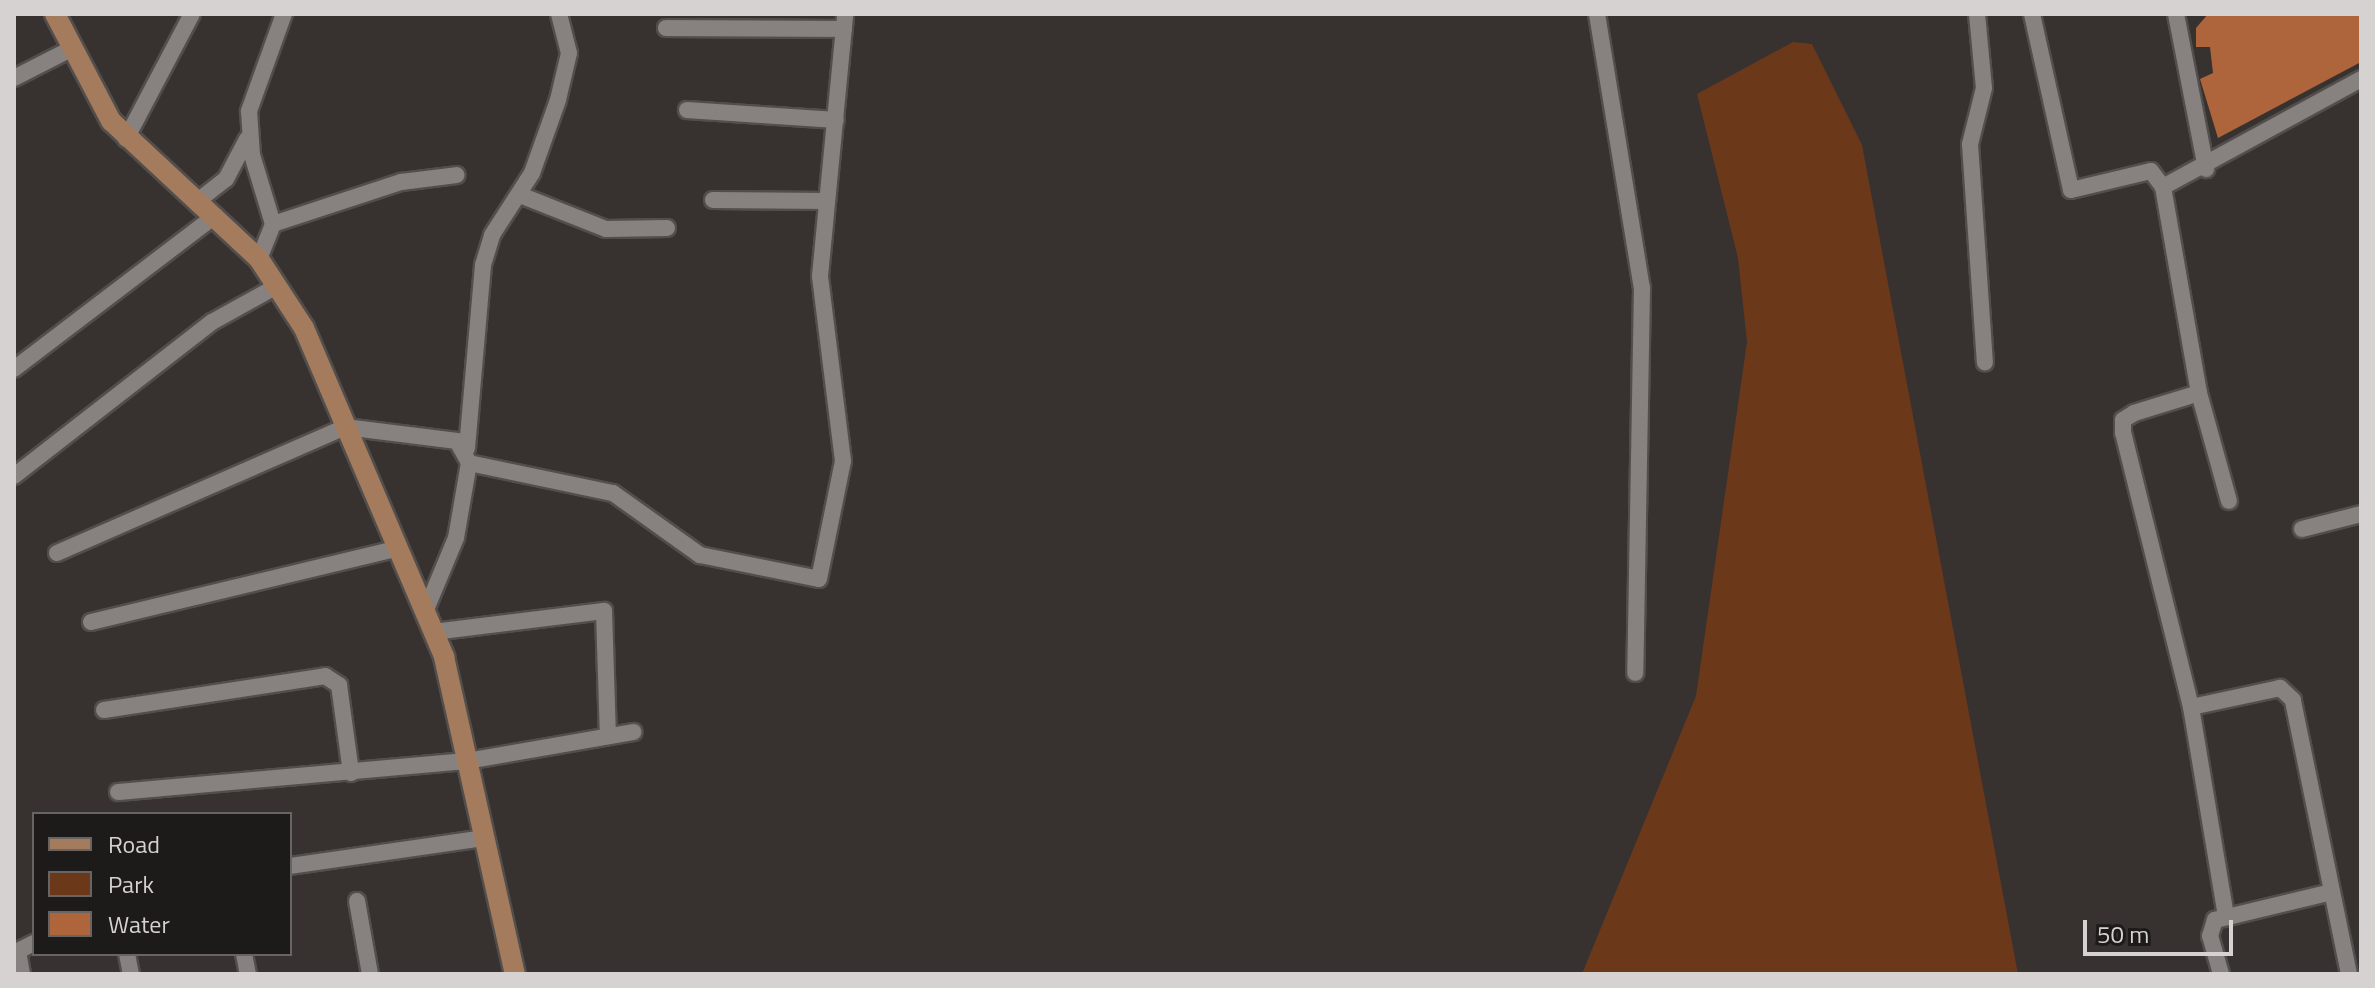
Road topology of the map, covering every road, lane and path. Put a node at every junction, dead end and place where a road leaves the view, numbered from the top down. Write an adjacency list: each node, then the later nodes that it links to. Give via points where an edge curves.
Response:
1 (55, 14): 11 (street)
2 (192, 14): 17 (street)
3 (284, 14): 16 (street, via 254,93)
4 (559, 14): 21 (street, via 569,53)
5 (1597, 14): 44 (street, via 1642,288)
6 (1977, 14): 30 (street, via 1984,88 1970,144)
7 (2032, 14): 20 (street, via 2071,190 2151,171)
8 (2176, 14): 18 (street)
9 (844, 22): 10 (street); 15 (street)
10 (666, 28)
11 (73, 48): 12 (street); 17 (street)
12 (14, 78)
13 (2361, 79): 18 (street)
14 (687, 110): 15 (street)
15 (836, 120): 24 (street)
16 (249, 129): 22 (street, via 226,179); 26 (street)
17 (126, 139): 22 (street)
18 (2206, 169): 20 (street)
19 (457, 175): 26 (street, via 401,182)
20 (2163, 187): 32 (street)
21 (520, 195): 27 (street, via 587,225 628,234); 34 (street, via 492,235 483,265)
22 (199, 200): 25 (street)
23 (713, 200): 24 (street)
24 (827, 201): 34 (street, via 820,276 843,461 819,579 680,547 637,505 613,493)
25 (215, 216): 28 (street); 31 (street)
26 (273, 224): 28 (street)
27 (667, 228)
28 (259, 259): 29 (street)
29 (277, 286): 33 (street, via 304,328); 35 (street, via 212,322)
30 (1985, 362)
31 (14, 369)
32 (2199, 393): 36 (street); 45 (street, via 2123,420)
33 (345, 427): 34 (street); 39 (street); 40 (street)
34 (468, 455): 41 (street, via 456,538)
35 (14, 476)
36 (2229, 501)
37 (2361, 514): 38 (street)
38 (2302, 529)
39 (396, 549): 41 (street); 42 (street)
40 (57, 553)
41 (425, 612): 43 (street)
42 (91, 622)
43 (433, 632): 48 (street, via 604,611); 49 (street)
44 (1635, 673)
45 (2191, 707): 54 (street, via 2287,690); 56 (street)
46 (104, 710): 50 (street, via 325,676 339,685)
47 (634, 732): 48 (street)
48 (608, 736): 49 (street)
49 (467, 761): 50 (street); 52 (street)
50 (351, 773): 51 (street)
51 (118, 792)
52 (484, 838): 53 (street); 60 (street)
53 (292, 866)
54 (2332, 892): 56 (street); 62 (street)
55 (357, 901): 59 (street)
56 (2226, 917): 61 (street, via 2211,926)
57 (16, 952): 58 (street)
58 (22, 974)
59 (370, 974)
60 (515, 974)
61 (2221, 974)
62 (2349, 974)

